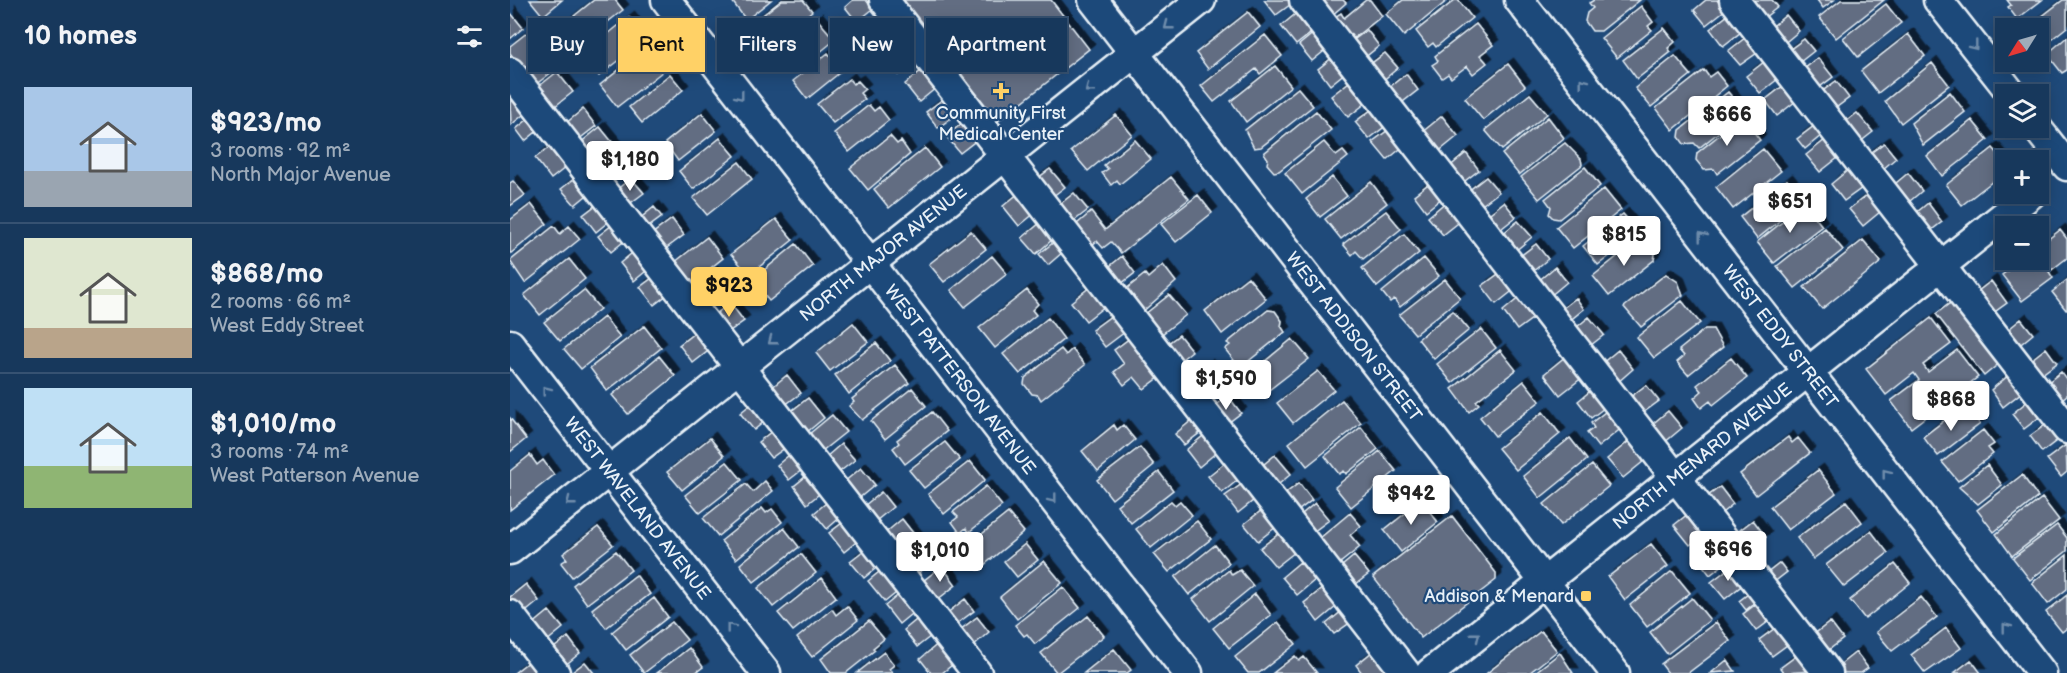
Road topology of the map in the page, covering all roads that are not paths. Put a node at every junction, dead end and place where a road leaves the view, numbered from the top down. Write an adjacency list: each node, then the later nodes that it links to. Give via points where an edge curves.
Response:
1 (666, 0): 17 (street, WEST PATTERSON AVENUE, one-way to 17)
2 (884, 0): 13 (street)
3 (1201, 0): 9 (street, NORTH MAJOR AVENUE, one-way to 9)
4 (1304, 0): 24 (street)
5 (1519, 0): 21 (street, WEST EDDY STREET, one-way to 5)
6 (1734, 0): 18 (street)
7 (1938, 0): 11 (street, one-way to 11)
8 (1095, 1): 9 (street, WEST ADDISON STREET)
9 (1135, 53): 13 (street, NORTH MAJOR AVENUE, one-way to 13); 26 (street, WEST ADDISON STREET)
10 (510, 72): 20 (street)
11 (2004, 84)
12 (2045, 138): 14 (street)
13 (1005, 156): 17 (street, NORTH MAJOR AVENUE); 32 (street)
14 (2067, 165): 15 (street)
15 (2049, 179)
16 (2018, 204): 18 (street, NORTH MENARD AVENUE)
17 (870, 263): 20 (street, NORTH MAJOR AVENUE, one-way to 20); 31 (street, WEST PATTERSON AVENUE, one-way to 31)
18 (1940, 266): 21 (street, NORTH MENARD AVENUE); 22 (street)
19 (510, 344): 23 (street, WEST WAVELAND AVENUE, one-way to 19)
20 (740, 367): 23 (street, NORTH MAJOR AVENUE); 30 (street)
21 (1808, 372): 24 (street, NORTH MENARD AVENUE); 36 (street, WEST EDDY STREET, one-way to 21)
22 (2067, 429)
23 (609, 471): 25 (street, NORTH MAJOR AVENUE, one-way to 25); 29 (street, WEST WAVELAND AVENUE, one-way to 23)
24 (1676, 477): 26 (street, NORTH MENARD AVENUE); 35 (street)
25 (510, 550)
26 (1544, 582): 33 (street, NORTH MENARD AVENUE, one-way to 26); 34 (street, WEST ADDISON STREET)
27 (510, 615): 28 (street)
28 (555, 673)
29 (766, 673)
30 (977, 673)
31 (1188, 673)
32 (1406, 673)
33 (1430, 673)
34 (1615, 673)
35 (1828, 673)
36 (2042, 673)

